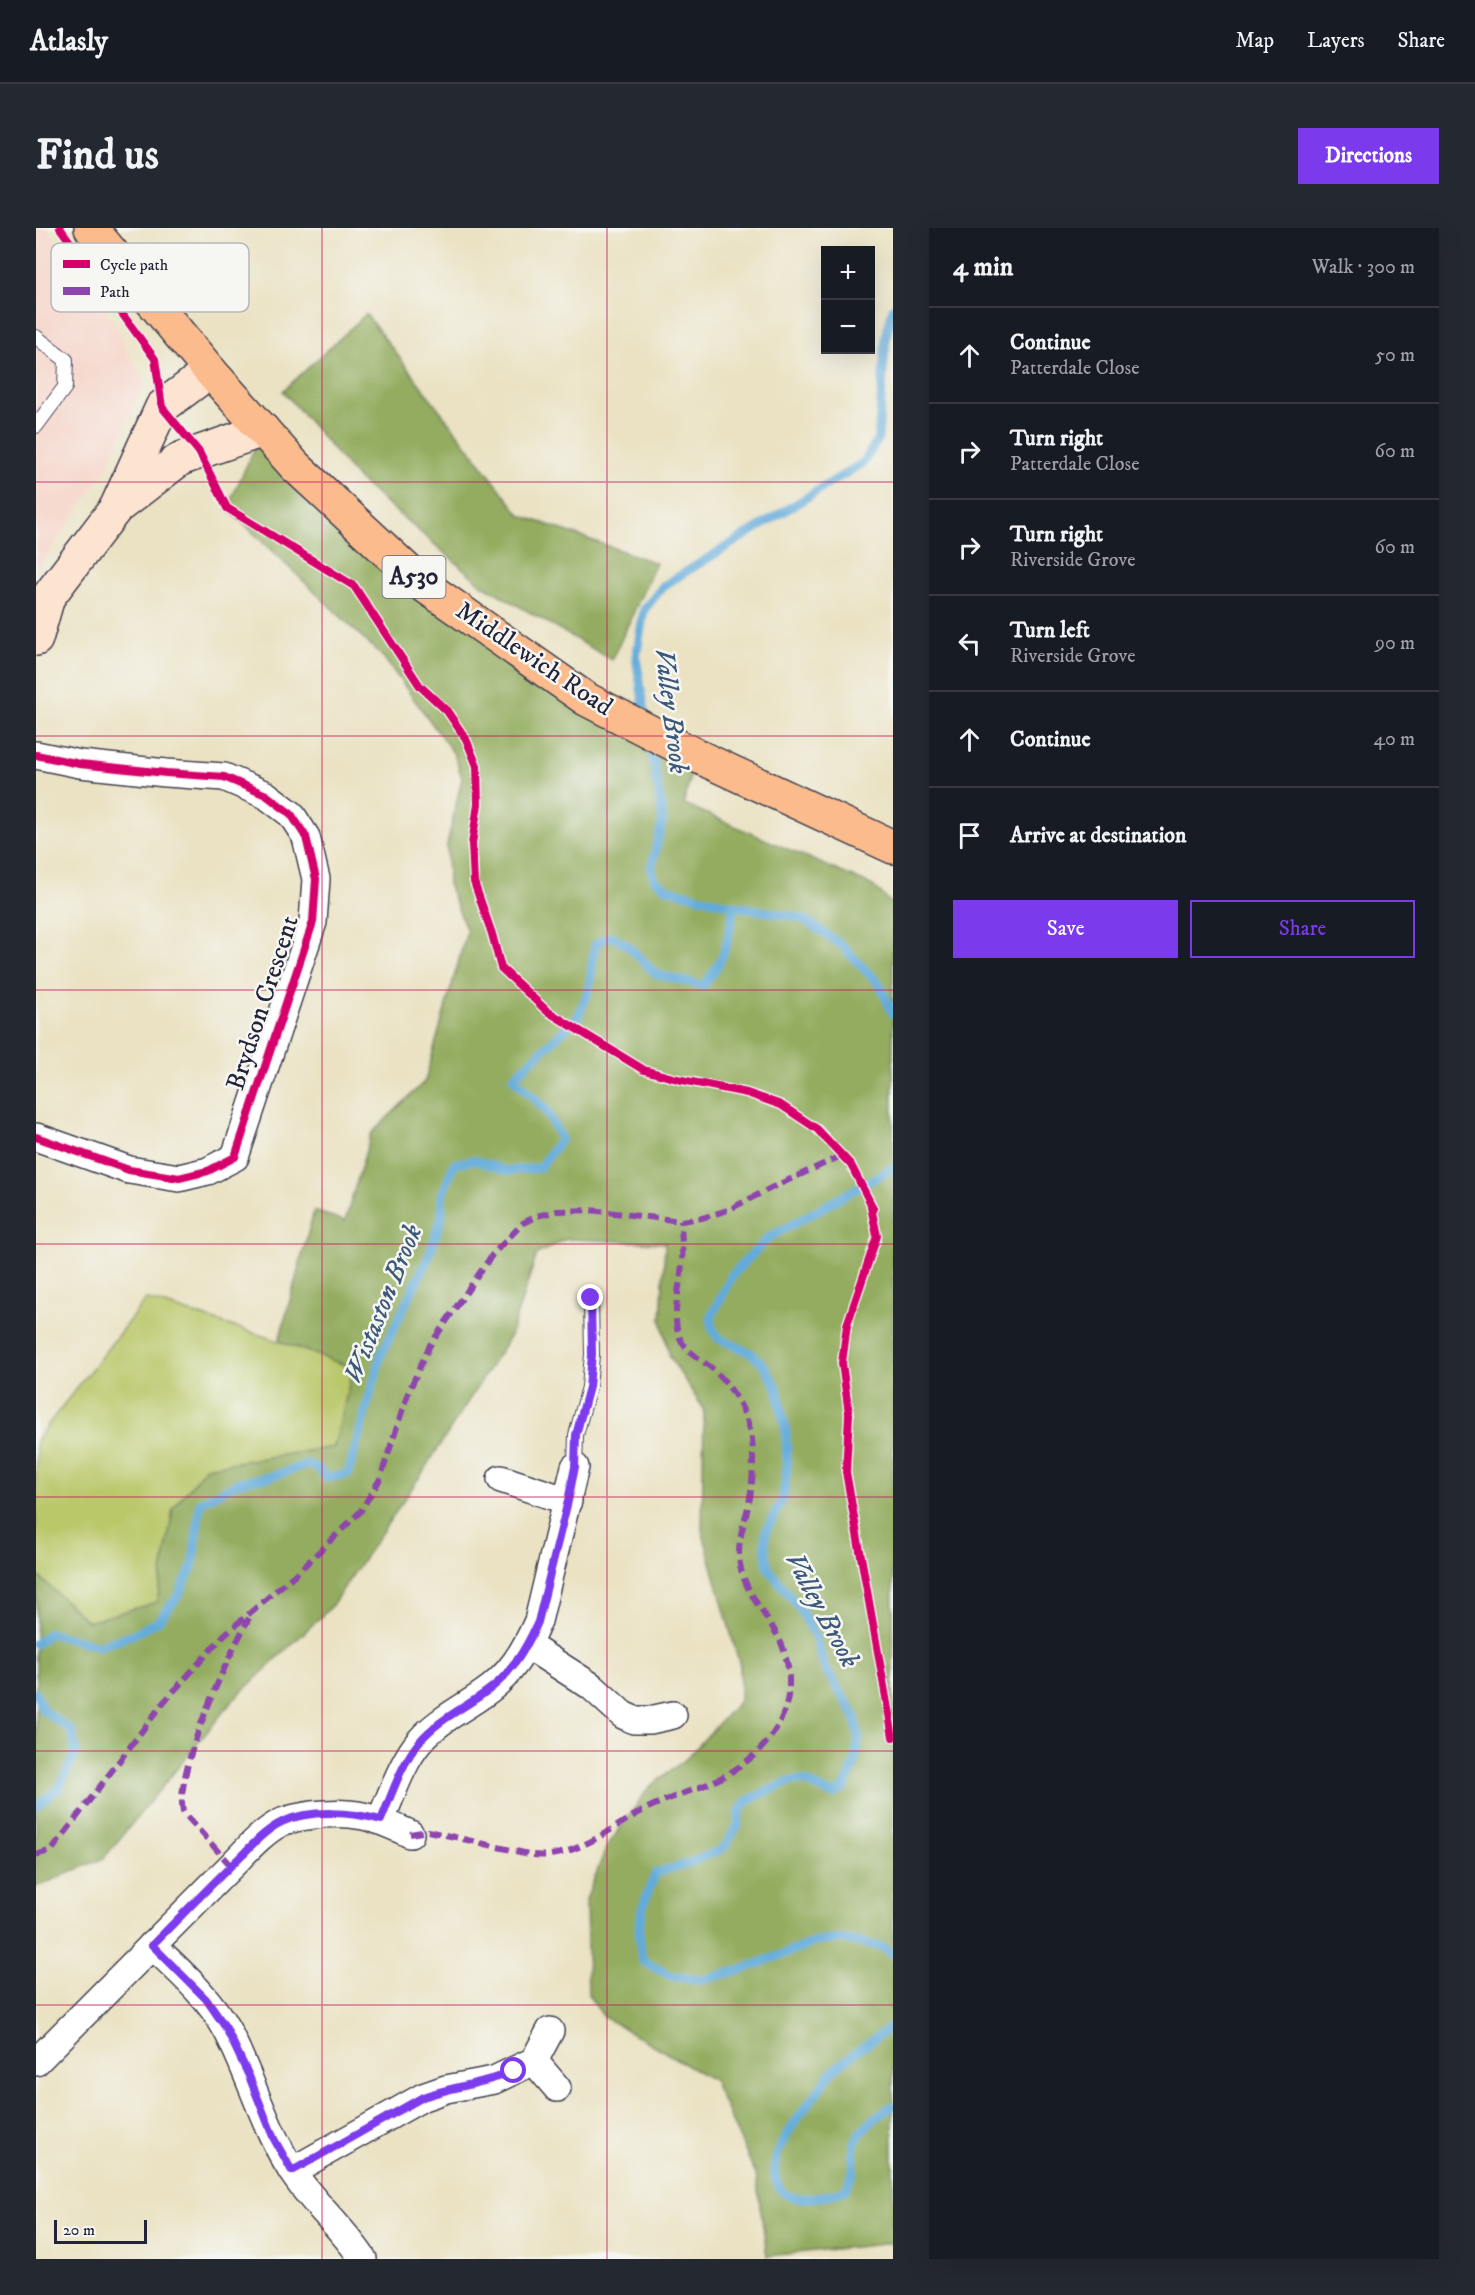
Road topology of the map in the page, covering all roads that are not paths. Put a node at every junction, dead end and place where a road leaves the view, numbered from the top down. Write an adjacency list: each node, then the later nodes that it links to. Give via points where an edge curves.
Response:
1 (91, 228): 2 (highway, Middlewich Road / A530)
2 (103, 243)
3 (161, 312): 5 (highway, Middlewich Road / A530)
4 (36, 337): 6 (lane, via 66,360 65,387)
5 (210, 371): 7 (highway, Middlewich Road / A530); 8 (street, via 162,407)
6 (36, 426)
7 (263, 430): 8 (street, via 180,459); 12 (highway, Middlewich Road / A530, via 295,466 422,584 586,699 695,755)
8 (116, 508): 9 (street)
9 (41, 604): 10 (street)
10 (36, 639)
11 (36, 754): 13 (street, Brydson Crescent, via 80,764 224,777 266,795 291,814 306,837 316,879 313,922 235,1157 208,1171 179,1178 129,1170)
12 (893, 847)
13 (36, 1137)
14 (591, 1298): 15 (lane, via 589,1387 576,1435)
15 (575, 1467): 17 (street)
16 (501, 1479): 17 (street)
17 (568, 1501): 18 (street, via 538,1622)
18 (527, 1645): 19 (street, via 591,1686 634,1720); 20 (street, via 500,1681 419,1742)
19 (673, 1715)
20 (381, 1820): 21 (street); 22 (street, via 342,1813 281,1822 264,1834)
21 (410, 1834)
22 (152, 1945): 25 (street); 27 (street, via 206,1999 226,2028)
23 (550, 2031): 24 (street)
24 (534, 2061): 26 (street); 27 (street, via 494,2080 423,2097)
25 (36, 2062)
26 (557, 2088)
27 (292, 2171): 28 (street)
28 (363, 2259)

